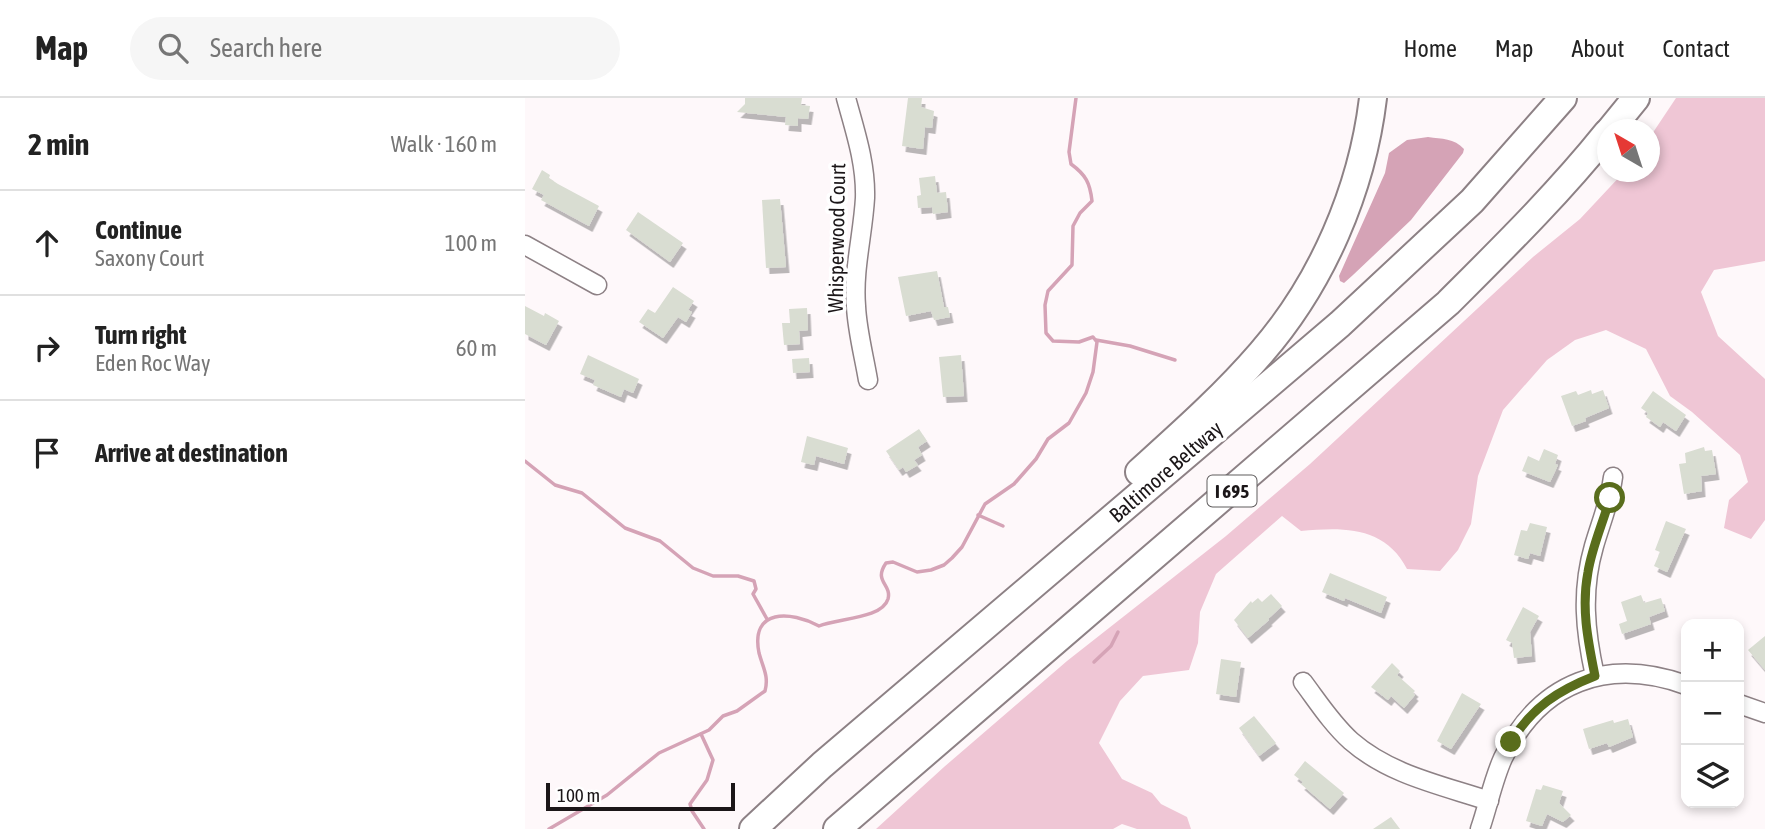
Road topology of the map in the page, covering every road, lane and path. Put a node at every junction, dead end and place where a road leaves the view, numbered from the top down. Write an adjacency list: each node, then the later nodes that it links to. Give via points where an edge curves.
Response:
1 (846, 98): 9 (street, Whisperwood Court, via 864,175 856,306)
2 (1373, 98): 14 (highway, via 1345,213 1295,308 1262,352)
3 (1563, 98): 14 (highway, Baltimore Beltway / I 695, via 1472,201 1369,298)
4 (1636, 98): 5 (highway, I 695)
5 (1619, 119)
6 (1597, 146): 19 (highway, I 695, via 1448,303)
7 (525, 246): 8 (street)
8 (597, 285)
9 (869, 380)
10 (1613, 477): 11 (street, via 1585,594 1587,640)
11 (1595, 676): 13 (street, via 1638,673); 17 (street, via 1552,696 1522,724 1501,761)
12 (1303, 682): 17 (street, via 1334,723 1368,754 1410,776)
13 (1681, 684)
14 (901, 698): 18 (highway, Baltimore Beltway / I 695)
15 (1744, 706): 16 (street)
16 (1765, 713)
17 (1489, 801): 20 (street)
18 (753, 829)
19 (837, 829)
20 (1480, 829)

